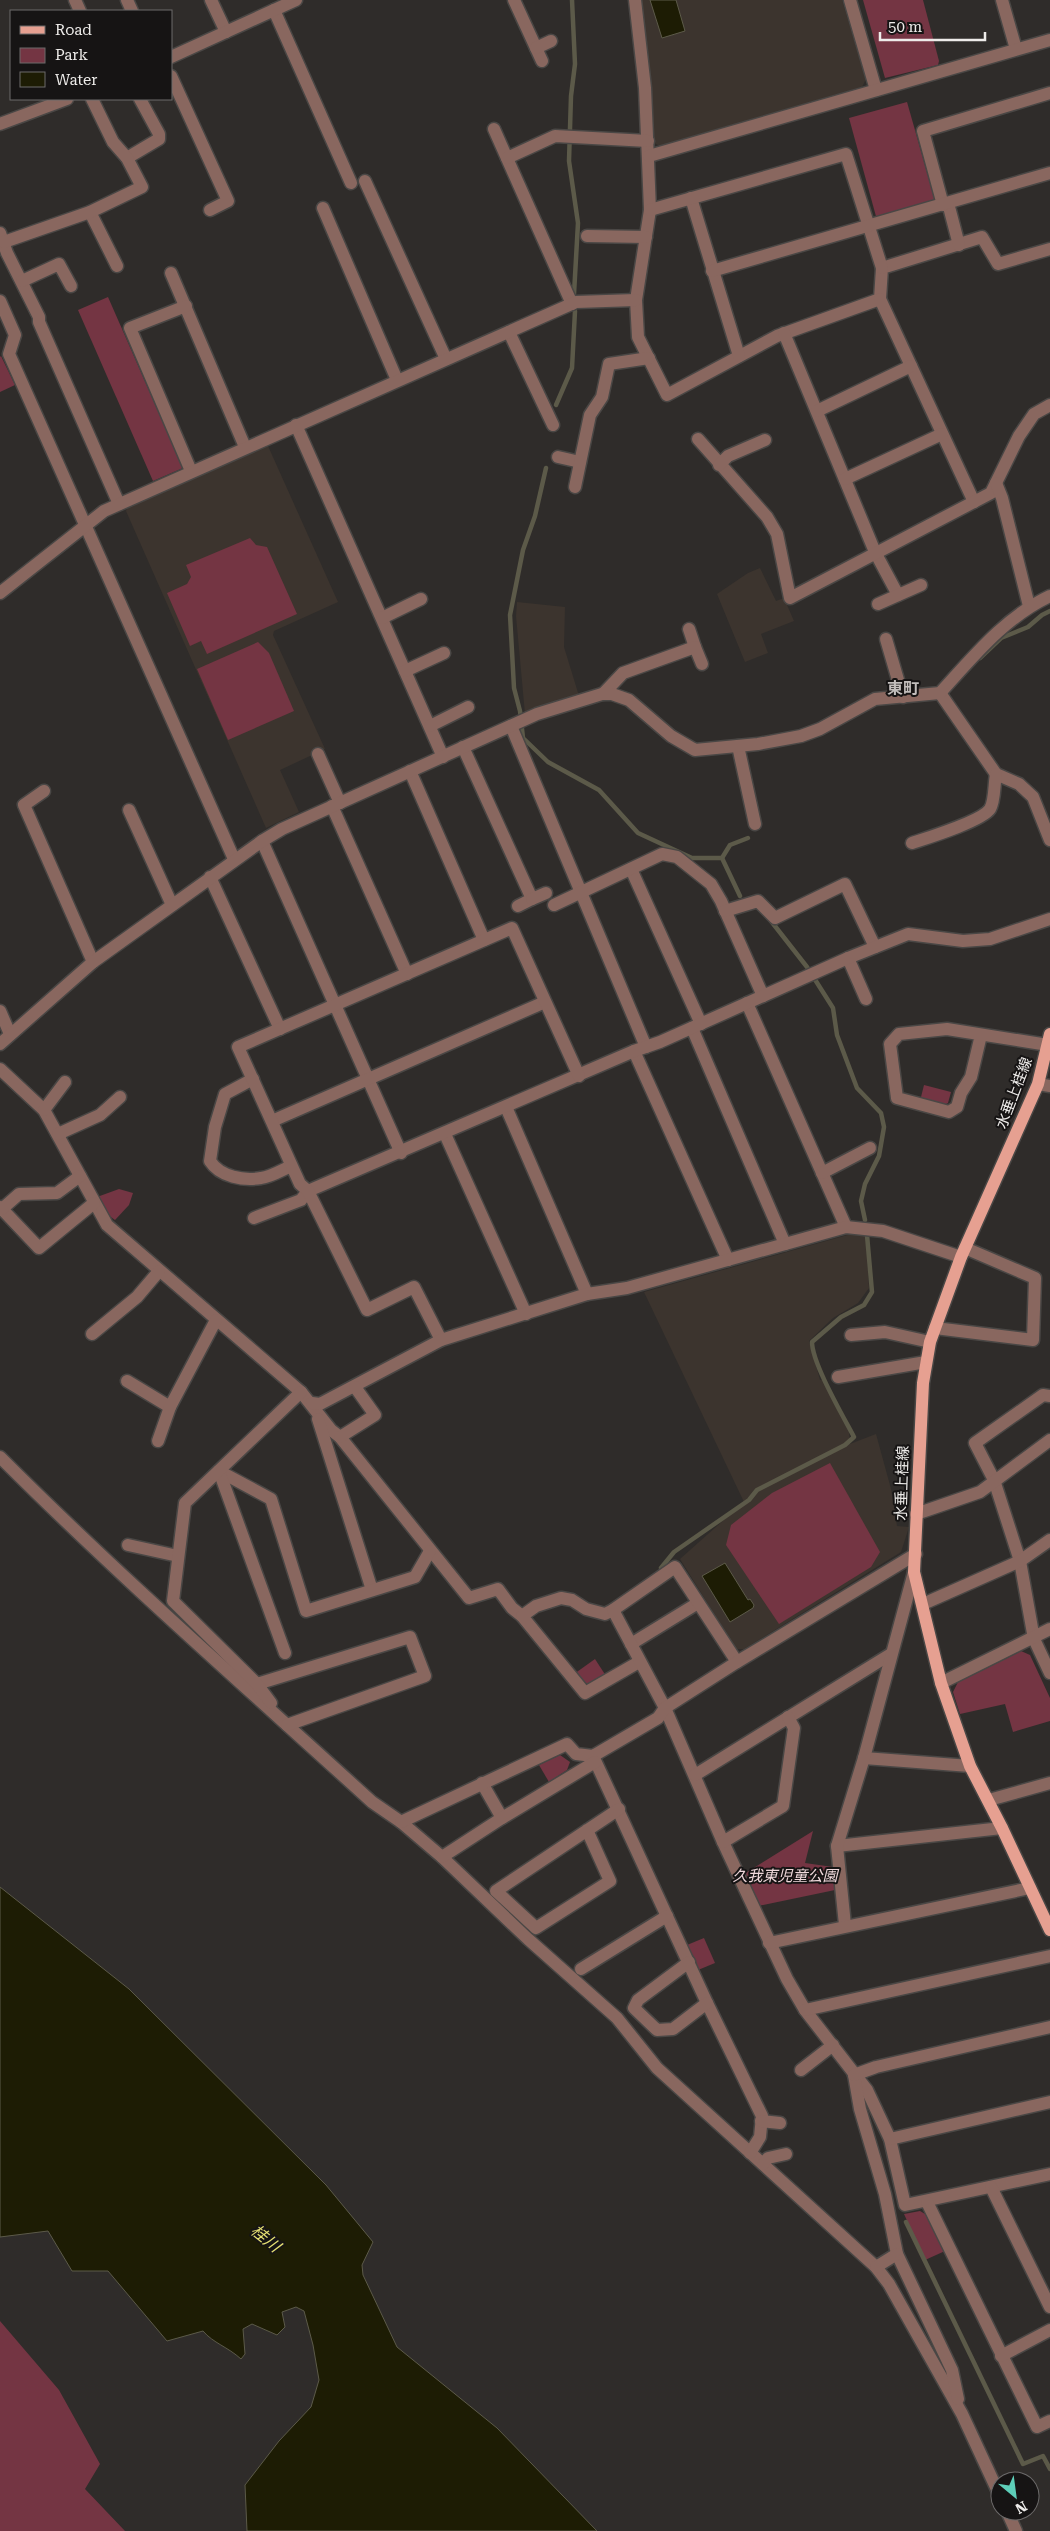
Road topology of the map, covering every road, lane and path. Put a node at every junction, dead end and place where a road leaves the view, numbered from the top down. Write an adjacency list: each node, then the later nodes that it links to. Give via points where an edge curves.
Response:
1 (212, 0): 8 (street)
2 (296, 0): 7 (street)
3 (514, 0): 11 (street)
4 (635, 0): 23 (street)
5 (850, 0): 16 (street)
6 (1002, 0): 12 (street)
7 (274, 10): 8 (street); 29 (street)
8 (226, 32): 13 (street)
9 (1050, 40): 12 (street)
10 (551, 41): 11 (street)
11 (536, 48): 14 (street)
12 (1016, 48): 16 (street)
13 (172, 57)
14 (542, 61)
15 (172, 78): 33 (street, via 228,201)
16 (876, 90): 24 (street)
17 (1050, 93): 31 (street, via 923,131)
18 (64, 100): 21 (street)
19 (92, 100): 25 (street, via 113,142)
20 (141, 100): 25 (street, via 159,139)
21 (0, 124)
22 (494, 129): 26 (street)
23 (648, 141): 24 (street); 26 (street, via 555,136)
24 (649, 156): 34 (street)
25 (127, 158): 35 (street, via 142,186)
26 (507, 158): 51 (street)
27 (1050, 173): 31 (street)
28 (365, 181): 57 (street)
29 (351, 183)
30 (691, 198): 34 (street); 36 (street, via 846,154); 44 (street)
31 (945, 204): 36 (street); 40 (street)
32 (323, 208): 59 (street)
33 (210, 210)
34 (650, 210): 39 (street)
35 (90, 212): 38 (street); 42 (street)
36 (870, 227): 43 (street); 44 (street)
37 (587, 236): 39 (street)
38 (2, 237): 46 (street)
39 (646, 237): 49 (street)
40 (959, 245): 41 (street, via 982,237 998,264); 43 (street)
41 (1050, 249)
42 (117, 266)
43 (882, 268): 48 (street)
44 (712, 271): 55 (street)
45 (171, 272): 52 (street)
46 (22, 281): 47 (street, via 59,264); 76 (street)
47 (71, 286)
48 (880, 299): 54 (street); 58 (street)
49 (636, 300): 51 (street); 56 (street, via 638,338)
50 (0, 301): 77 (street, via 15,334 9,354)
51 (572, 304): 53 (street)
52 (186, 306): 67 (street); 71 (street, via 130,328)
53 (508, 332): 57 (street); 63 (street)
54 (784, 333): 55 (street); 61 (street)
55 (739, 356): 56 (street, via 667,395)
56 (648, 358): 69 (street, via 609,364 602,397 590,415)
57 (446, 359): 59 (street)
58 (911, 366): 61 (street); 64 (street)
59 (397, 380): 62 (street)
60 (1050, 405): 73 (street, via 1034,414 1019,436)
61 (817, 411): 72 (street)
62 (296, 425): 67 (street); 86 (street)
63 (553, 425)
64 (942, 434): 72 (street); 75 (street)
65 (698, 439): 70 (street)
66 (765, 440): 70 (street, via 728,456)
67 (245, 447): 71 (street)
68 (558, 457): 69 (street)
69 (580, 462): 74 (street)
70 (719, 465): 78 (street, via 767,517 777,534 790,598)
71 (191, 471): 76 (street)
72 (845, 479): 78 (street)
73 (996, 483): 75 (street, via 991,493); 85 (street)
74 (574, 487)
75 (974, 502): 78 (street)
76 (119, 504): 77 (street)
77 (87, 525): 80 (street); 112 (street)
78 (875, 552): 81 (street)
79 (921, 585): 81 (street)
80 (0, 593)
81 (898, 595): 84 (street)
82 (1050, 596): 85 (street)
83 (421, 599): 86 (street)
84 (878, 604)
85 (1029, 606): 93 (street, via 982,647)
86 (382, 618): 92 (street)
87 (689, 629): 89 (street)
88 (886, 638): 95 (street)
89 (695, 647): 91 (street); 94 (street, via 623,672)
90 (444, 653): 92 (street)
91 (702, 664)
92 (405, 672): 98 (street)
93 (940, 693): 95 (street); 104 (street)
94 (603, 694): 97 (street); 99 (street, via 629,700 687,747 695,750)
95 (903, 697): 99 (street, via 875,699 801,736)
96 (468, 707): 98 (street)
97 (518, 723): 100 (street); 115 (street)
98 (430, 726): 102 (street)
99 (738, 746): 108 (street)
100 (463, 748): 102 (street); 117 (street)
101 (318, 754): 106 (street)
102 (443, 757): 103 (street)
103 (410, 771): 106 (street); 123 (street)
104 (996, 774): 109 (street, via 1019,784 1033,797); 111 (street, via 991,807 987,812)
105 (44, 791): 126 (street, via 24,806)
106 (336, 805): 110 (street); 127 (street)
107 (129, 810): 118 (street)
108 (755, 824)
109 (1050, 840)
110 (262, 841): 112 (street); 132 (street)
111 (912, 843)
112 (234, 859): 114 (street)
113 (631, 869): 115 (street); 121 (street, via 662,854 676,857 711,884); 134 (street)
114 (210, 877): 118 (street); 135 (street)
115 (582, 891): 119 (street); 140 (street)
116 (546, 892): 117 (street)
117 (532, 899): 120 (street)
118 (172, 905): 126 (street)
119 (554, 905)
120 (518, 906)
121 (725, 911): 124 (street, via 758,901 775,918 845,884); 128 (street)
122 (1050, 919): 124 (street, via 990,940 963,942 908,934)
123 (484, 940): 127 (street); 130 (street, via 512,928)
124 (876, 947): 125 (street)
125 (848, 958): 128 (street); 129 (street)
126 (94, 962): 136 (street)
127 (407, 974): 132 (street)
128 (763, 996): 131 (street)
129 (866, 999)
130 (545, 1002): 143 (street); 144 (street)
131 (747, 1002): 134 (street); 157 (street)
132 (335, 1005): 135 (street); 144 (street)
133 (0, 1011): 136 (street)
134 (696, 1026): 140 (street); 164 (street)
135 (280, 1029): 145 (street, via 238,1047)
136 (10, 1034): 139 (street)
137 (982, 1034): 137 (street, via 947,1029 899,1034 890,1044 896,1098 948,1112 957,1106 971,1077); 138 (street)
138 (1049, 1040): 147 (main road, 水垂上桂線)
139 (0, 1044)
140 (646, 1047): 141 (street)
141 (634, 1051): 143 (street); 166 (street)
142 (0, 1069): 150 (street)
143 (579, 1076): 149 (street)
144 (368, 1078): 151 (street); 155 (street)
145 (254, 1079): 151 (street); 156 (street, via 225,1094 215,1127 210,1161 221,1173 240,1178 262,1178)
146 (65, 1082): 150 (street)
147 (1044, 1085): 165 (main road, 水垂上桂線)
148 (120, 1097): 152 (street, via 100,1115)
149 (506, 1108): 153 (street); 168 (street)
150 (44, 1110): 152 (street)
151 (272, 1121): 156 (street)
152 (58, 1134): 158 (street)
153 (445, 1134): 155 (street); 169 (street)
154 (870, 1148): 157 (street)
155 (401, 1153): 159 (street)
156 (291, 1166): 159 (street, via 300,1184)
157 (822, 1174): 163 (street)
158 (80, 1176): 160 (street); 161 (street, via 57,1193 19,1194)
159 (308, 1191): 162 (street, via 301,1200); 174 (street, via 367,1310 414,1287)
160 (94, 1203): 161 (street, via 39,1248); 167 (street, via 107,1226)
161 (1, 1208)
162 (254, 1218)
163 (846, 1227): 164 (street); 165 (street, via 883,1231)
164 (785, 1244): 166 (street)
165 (963, 1252): 171 (main road, 水垂上桂線); 171 (street, via 1035,1278 1033,1340)
166 (728, 1260): 168 (street, via 627,1288)
167 (159, 1271): 170 (street); 172 (street, via 137,1297)
168 (587, 1294): 169 (street)
169 (526, 1314): 174 (street)
170 (216, 1320): 180 (street); 182 (street)
171 (936, 1328): 175 (main road, 水垂上桂線)
172 (92, 1334)
173 (851, 1335): 175 (street, via 885,1332)
174 (442, 1340): 179 (street)
175 (930, 1342): 176 (main road, 水垂上桂線)
176 (926, 1362): 177 (street); 190 (main road, 水垂上桂線)
177 (838, 1377)
178 (127, 1381): 182 (street)
179 (355, 1387): 183 (street); 184 (street, via 375,1415)
180 (301, 1392): 183 (street); 188 (street)
181 (1050, 1396): 189 (street, via 1043,1395 976,1443)
182 (170, 1407): 186 (street)
183 (314, 1408): 184 (street); 198 (street)
184 (340, 1437): 193 (street)
185 (1050, 1440): 189 (street)
186 (158, 1441)
187 (0, 1457): 215 (street, via 84,1541)
188 (219, 1471): 195 (street, via 185,1503); 198 (street, via 271,1499 306,1610); 206 (street)
189 (994, 1480): 190 (street, via 980,1492); 196 (street)
190 (916, 1514): 194 (main road, 水垂上桂線)
191 (1050, 1540): 196 (street)
192 (128, 1545): 195 (street)
193 (430, 1551): 198 (street, via 415,1577); 202 (street, via 468,1598 498,1589)
194 (916, 1554): 197 (main road, 水垂上桂線); 209 (street)
195 (178, 1556): 212 (street, via 173,1601)
196 (1020, 1561): 200 (street); 204 (street)
197 (914, 1572): 200 (main road, 水垂上桂線); 207 (street)
198 (372, 1590)
199 (698, 1603): 201 (street, via 675,1567); 205 (street); 209 (street)
200 (923, 1604): 211 (main road, 水垂上桂線)
201 (613, 1610): 202 (street, via 604,1614 561,1598 536,1606); 205 (street)
202 (522, 1616): 208 (street, via 585,1693)
203 (1050, 1629): 204 (street)
204 (1034, 1638): 210 (street); 211 (street)
205 (630, 1644): 208 (street)
206 (286, 1654)
207 (891, 1654): 214 (street); 216 (street)
208 (639, 1662): 213 (street)
209 (737, 1662): 213 (street)
210 (1050, 1673)
211 (941, 1683): 218 (main road, 水垂上桂線)
212 (257, 1684): 215 (street); 215 (street, via 410,1637 425,1676)
213 (665, 1708): 217 (street, via 658,1718); 219 (street)
214 (788, 1717): 219 (street); 228 (street, via 794,1728 783,1806)
215 (287, 1725): 225 (street, via 372,1802)
216 (864, 1758): 218 (street); 229 (street)
217 (594, 1759): 220 (street, via 576,1754 567,1744); 223 (street); 224 (street)
218 (970, 1766): 222 (main road, 水垂上桂線)
219 (694, 1775): 228 (street)
220 (482, 1783): 224 (street); 225 (street)
221 (1050, 1784): 222 (street)
222 (989, 1800): 226 (main road, 水垂上桂線)
223 (619, 1809): 227 (street); 232 (street)
224 (502, 1818): 230 (street)
225 (401, 1822): 230 (street)
226 (1002, 1828): 229 (street); 231 (main road, 水垂上桂線)
227 (587, 1830): 234 (street, via 610,1881); 234 (street, via 496,1891)
228 (723, 1842): 237 (street)
229 (837, 1846): 233 (street)
230 (442, 1857): 236 (street)
231 (1030, 1888): 233 (street); 235 (main road, 水垂上桂線)
232 (666, 1916): 239 (street); 240 (street)
233 (845, 1926): 237 (street)
234 (536, 1928): 236 (street)
235 (1050, 1930)
236 (528, 1939): 246 (street, via 617,2018)
237 (769, 1943): 242 (street)
238 (1049, 1959): 242 (street)
239 (689, 1962): 241 (street); 244 (street, via 638,2000 634,2008)
240 (581, 1969)
241 (707, 2003): 244 (street, via 673,2030); 250 (street, via 755,2100)
242 (805, 2010): 245 (street)
243 (1050, 2027): 248 (street, via 895,2062)
244 (657, 2030): 246 (street)
245 (833, 2045): 247 (street); 248 (street)
246 (640, 2048): 253 (street, via 657,2068)
247 (801, 2070)
248 (854, 2075): 252 (street, via 867,2090); 259 (street)
249 (1050, 2102): 252 (street)
250 (761, 2121): 251 (street); 253 (street, via 760,2137)
251 (780, 2123)
252 (890, 2139): 258 (street, via 904,2205)
253 (750, 2152): 255 (street)
254 (786, 2154): 255 (street, via 768,2158)
255 (763, 2164): 260 (street)
256 (1050, 2174): 257 (street)
257 (991, 2187): 258 (street); 261 (street)
258 (927, 2202): 263 (street)
259 (897, 2254): 260 (street); 264 (street, via 952,2370)
260 (876, 2267): 264 (street, via 889,2284)
261 (1050, 2307)
262 (1050, 2330): 263 (street)
263 (1001, 2356): 265 (street, via 1037,2427)
264 (962, 2414): 266 (street)
265 (1050, 2421)
266 (990, 2474)

